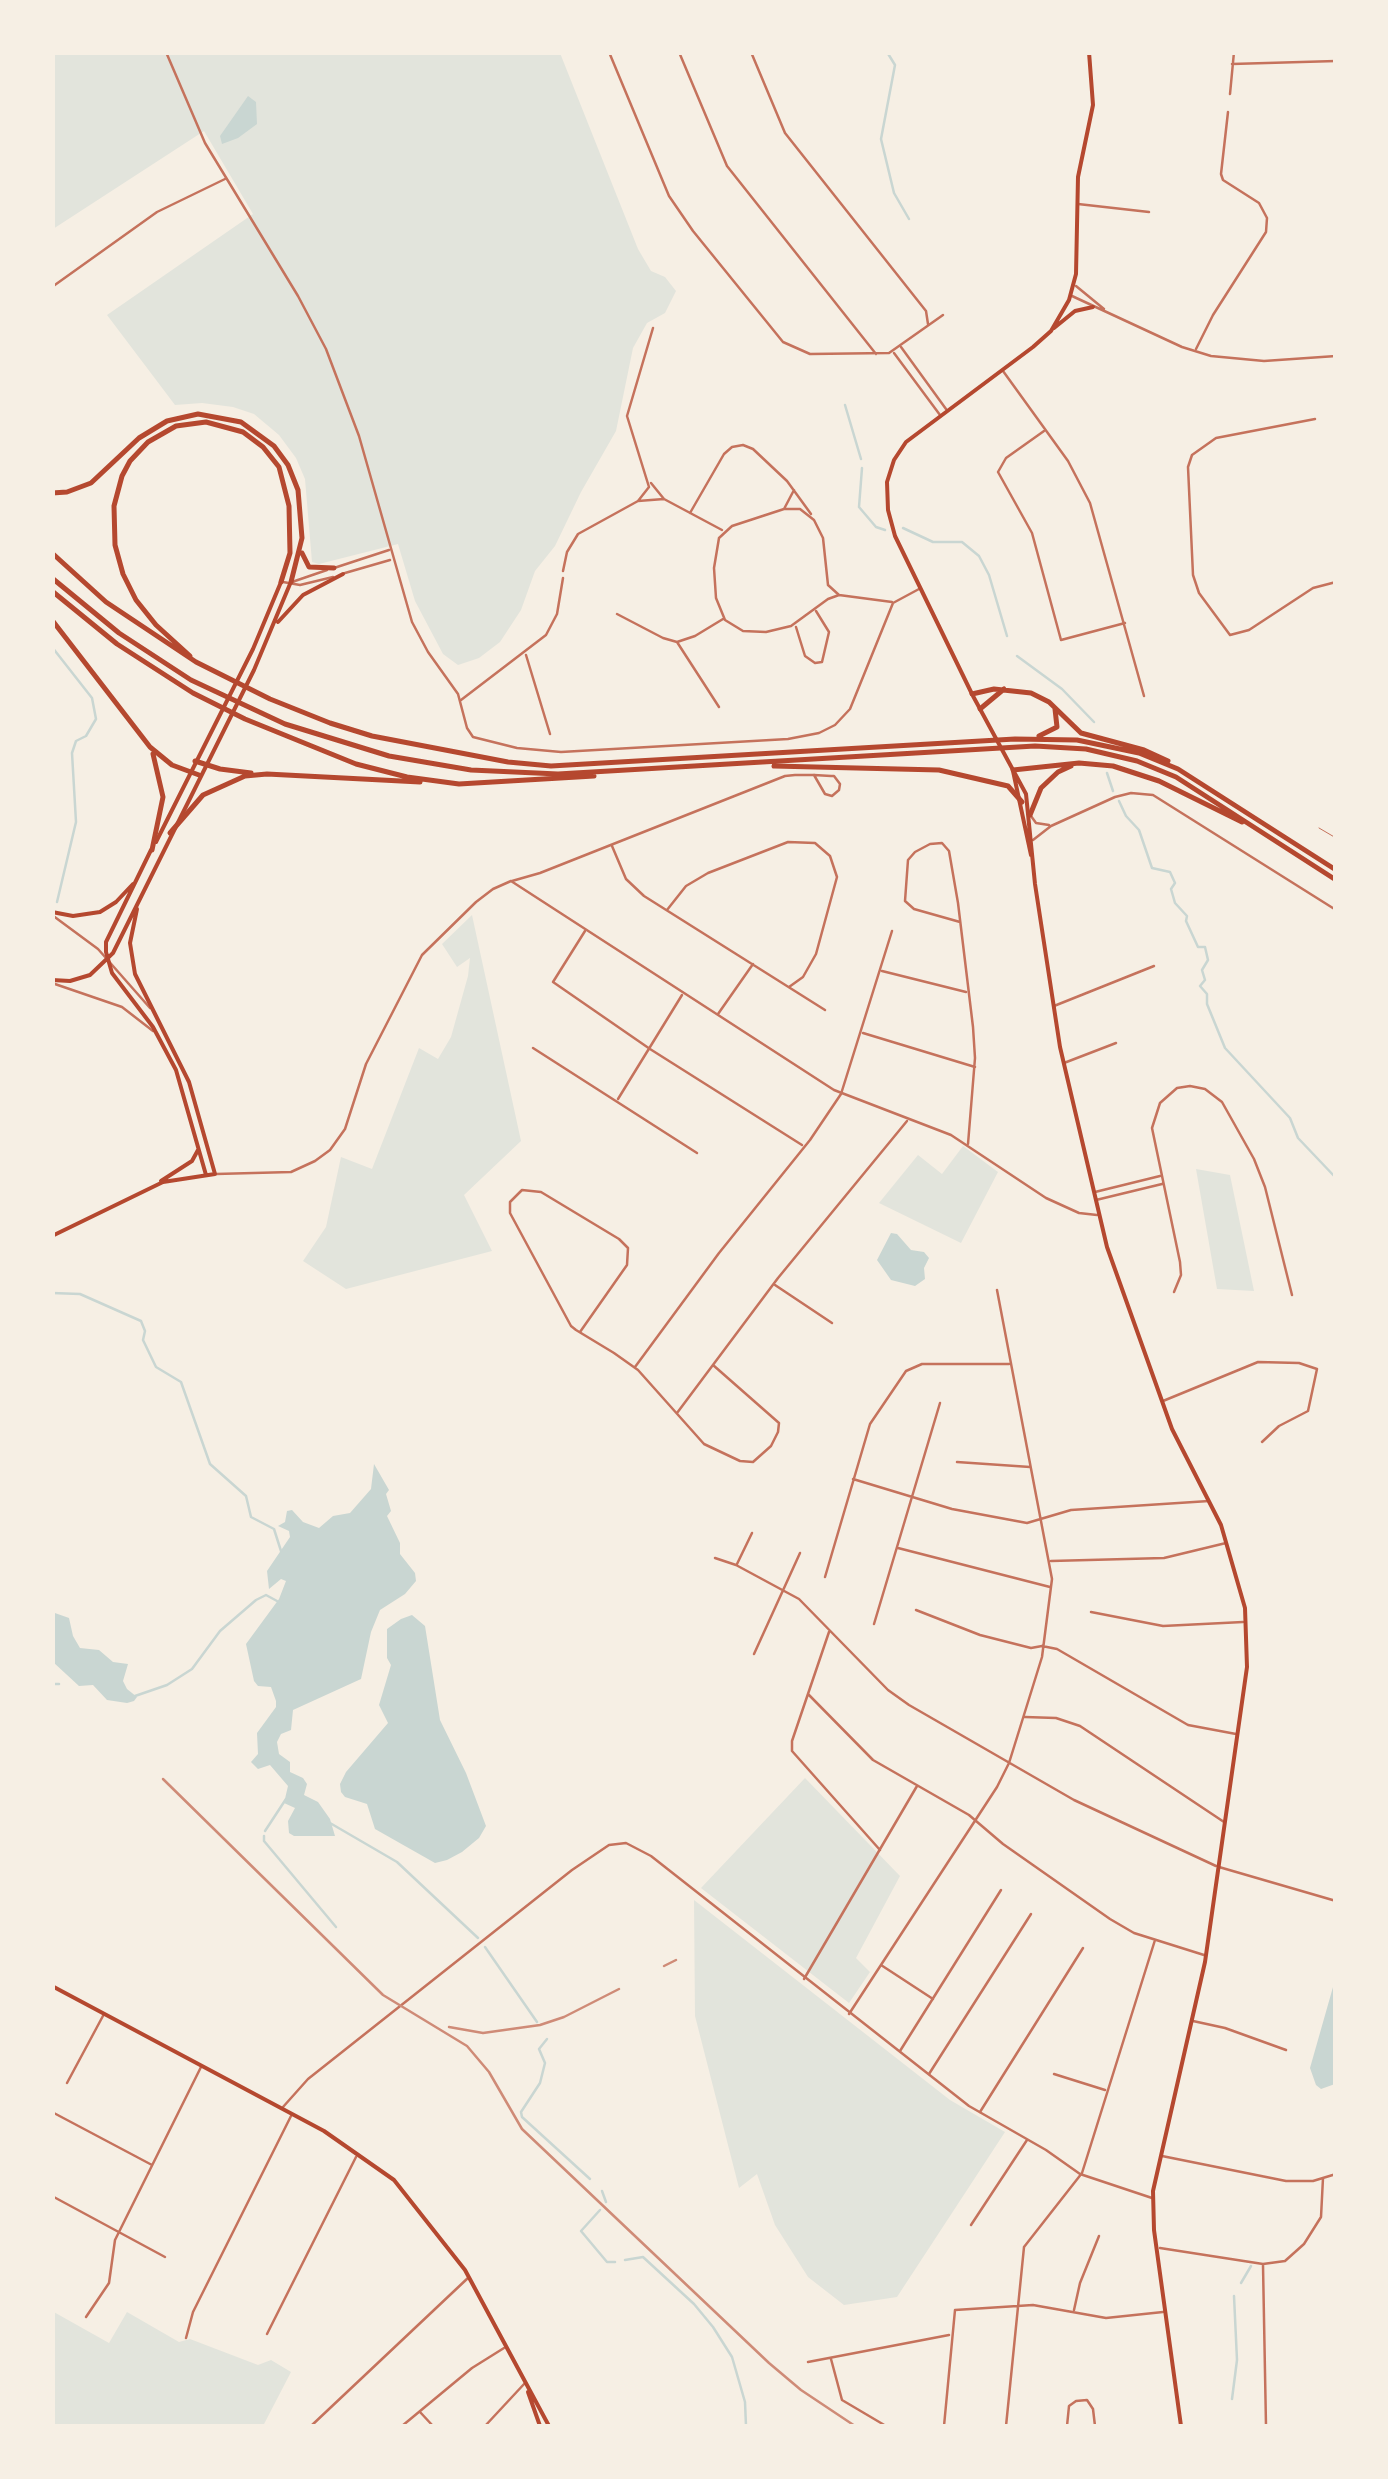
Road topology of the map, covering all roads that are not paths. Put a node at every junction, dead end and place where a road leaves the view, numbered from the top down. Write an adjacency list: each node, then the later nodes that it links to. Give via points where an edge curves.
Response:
1 (166, 52): 11 (street)
2 (609, 52): 26 (street, via 669,196 777,337 802,352)
3 (679, 52): 26 (street, via 727,166)
4 (752, 52): 20 (street, via 786,133 926,311)
5 (1089, 52): 12 (main road, via 1093,105)
6 (1234, 52): 8 (street)
7 (1336, 61): 8 (street)
8 (1232, 64): 9 (street)
9 (1230, 94)
10 (1228, 112): 25 (street, via 1221,174 1259,204 1266,232)
11 (225, 178): 15 (street, via 157,212); 43 (street, via 326,349 359,436)
12 (1077, 204): 13 (street); 14 (main road)
13 (1150, 212)
14 (1074, 285): 16 (main road); 18 (street)
15 (52, 287)
16 (1071, 296): 17 (street); 22 (main road)
17 (1093, 307): 18 (street); 22 (main road, via 1075,311)
18 (1106, 310): 25 (street)
19 (943, 315): 20 (street)
20 (927, 326): 23 (street)
21 (652, 328): 33 (street, via 626,416)
22 (1051, 330): 28 (main road)
23 (900, 346): 24 (street); 29 (street)
24 (894, 352): 26 (street); 30 (street)
25 (1195, 352): 27 (street, via 1252,362)
26 (876, 354)
27 (1336, 356)
28 (1002, 370): 29 (main road); 32 (street)
29 (947, 410): 30 (main road)
30 (940, 416): 55 (main road, via 905,443 888,482 890,523)
31 (1315, 419): 53 (street, via 1200,446 1189,461 1194,582 1230,636)
32 (1046, 430): 64 (street, via 1090,503); 64 (street, via 1006,458 998,472 1032,534 1061,640)
33 (650, 482): 36 (street); 37 (street)
34 (794, 488): 38 (street); 39 (street, via 753,449 732,447); 40 (street)
35 (52, 493): 42 (highway, via 91,482 168,421 222,416 259,432 288,464)
36 (664, 499): 37 (street); 39 (street)
37 (638, 501): 47 (street, via 578,534)
38 (784, 508): 40 (street, via 800,509); 41 (street)
39 (690, 513): 41 (street)
40 (814, 520): 54 (street)
41 (724, 531): 62 (street, via 714,584)
42 (302, 538): 46 (highway, via 309,567); 52 (highway)
43 (390, 550): 45 (street); 46 (street)
44 (52, 554): 71 (highway, via 115,608)
45 (393, 559): 48 (street); 75 (street, via 413,625)
46 (334, 568): 52 (street)
47 (563, 571)
48 (343, 574): 52 (street, via 305,585); 66 (main road, via 303,595)
49 (52, 578): 88 (highway, via 171,668 246,708 324,738 471,770)
50 (563, 578): 69 (street, via 555,623)
51 (281, 582): 52 (street); 71 (highway, via 290,552 289,506 278,467 263,447 243,432 206,422 176,426 148,442 130,461 117,492 115,545 136,600); 82 (main road)
52 (291, 582): 66 (main road)
53 (1336, 582)
54 (828, 585): 57 (street); 58 (street)
55 (918, 589): 59 (street); 73 (main road)
56 (52, 591): 93 (highway, via 137,658 214,704 356,764)
57 (838, 595): 58 (street); 59 (street)
58 (824, 602): 60 (street)
59 (893, 603): 75 (street, via 850,709 828,729 788,739 562,752 517,748 473,736)
60 (815, 610): 65 (street); 65 (street, via 830,632 822,662 805,656)
61 (617, 614): 68 (street)
62 (724, 619): 65 (street, via 755,633); 67 (street)
63 (52, 620): 81 (highway)
64 (1125, 622): 74 (street)
65 (795, 624)
66 (270, 634): 83 (main road)
67 (690, 638): 68 (street); 70 (street)
68 (677, 642): 70 (street)
69 (525, 654): 75 (street); 79 (street)
70 (688, 656): 77 (street)
71 (196, 662): 80 (highway, via 330,724 529,765)
72 (1004, 689): 73 (highway); 76 (highway, via 1038,695); 78 (highway)
73 (972, 694): 78 (main road)
74 (1144, 696)
75 (460, 701)
76 (1054, 706): 80 (highway, via 1053,731); 90 (highway, via 1081,733 1155,754)
77 (719, 708)
78 (980, 709): 86 (main road)
79 (550, 734)
80 (1014, 739): 90 (highway, via 1108,745)
81 (150, 747): 87 (highway); 103 (highway, via 163,798)
82 (196, 760): 83 (highway); 87 (main road)
83 (205, 764): 89 (highway); 91 (main road)
84 (1080, 764): 86 (highway); 95 (highway, via 1046,782); 98 (highway, via 1143,775)
85 (726, 766): 88 (highway); 94 (highway, via 940,770 1008,786); 98 (highway, via 1086,749 1147,764)
86 (1013, 770): 94 (main road); 95 (main road)
87 (189, 772): 91 (highway); 103 (main road)
88 (634, 772): 93 (highway)
89 (267, 774): 93 (highway); 99 (highway, via 212,790)
90 (1187, 774): 105 (highway)
91 (199, 775): 99 (main road)
92 (814, 775): 92 (street, via 837,778 840,790 825,794); 102 (street, via 781,777)
93 (436, 782)
94 (1022, 802): 104 (main road)
95 (1030, 815): 96 (street); 101 (main road)
96 (1051, 826): 101 (street); 111 (street, via 1115,797 1153,795)
97 (1319, 828): 100 (lane)
98 (1258, 830): 107 (highway)
99 (170, 833): 109 (main road)
100 (1336, 838)
101 (1033, 840): 104 (main road)
102 (612, 845): 108 (street); 110 (street, via 626,879)
103 (152, 850): 106 (main road)
104 (1032, 859): 124 (main road)
105 (1336, 870)
106 (139, 876): 112 (main road, via 100,912); 116 (main road, via 106,942)
107 (1336, 880)
108 (510, 881): 114 (street); 142 (street, via 476,902 422,955 366,1064 345,1129 323,1156 292,1172)
109 (143, 890): 116 (main road); 125 (main road, via 130,942)
110 (667, 910): 117 (street); 121 (street, via 686,886 708,874 788,842 815,843 830,856 837,876 816,954)
111 (1336, 910)
112 (52, 913): 116 (street)
113 (960, 922): 113 (street, via 905,901 908,860 921,848 942,843 951,859); 122 (street)
114 (585, 930): 123 (street); 132 (street, via 553,982)
115 (892, 931): 119 (street)
116 (108, 959): 120 (main road, via 84,978); 125 (street); 129 (main road)
117 (752, 964): 121 (street); 127 (street)
118 (1154, 966): 124 (street)
119 (880, 970): 122 (street); 128 (street)
120 (52, 981): 129 (street, via 122,1007)
121 (790, 988): 126 (street)
122 (968, 993): 134 (street)
123 (683, 994): 127 (street); 132 (street)
124 (1053, 1006): 133 (main road)
125 (150, 1008): 142 (main road, via 189,1082)
126 (826, 1010)
127 (718, 1016): 135 (street)
128 (862, 1033): 134 (street); 135 (street)
129 (162, 1042): 138 (main road)
130 (1116, 1043): 133 (street)
131 (534, 1048): 136 (street)
132 (650, 1049): 136 (street); 140 (street)
133 (1063, 1063): 147 (main road)
134 (976, 1068): 139 (street)
135 (841, 1094): 137 (street); 140 (street)
136 (617, 1100): 141 (street)
137 (909, 1118): 139 (street); 151 (street)
138 (198, 1145): 143 (main road); 146 (main road, via 192,1162)
139 (968, 1146): 149 (street, via 1046,1198)
140 (804, 1147): 159 (street)
141 (697, 1153)
142 (215, 1174): 143 (main road)
143 (206, 1175): 146 (main road)
144 (1162, 1176): 145 (street); 147 (street); 154 (street, via 1152,1128 1156,1109 1177,1088 1205,1089 1222,1102 1258,1168)
145 (1164, 1183): 148 (street); 153 (street, via 1180,1262)
146 (148, 1189): 150 (main road)
147 (1093, 1192): 148 (main road)
148 (1095, 1200): 149 (main road)
149 (1098, 1216): 160 (main road)
150 (52, 1236)
151 (773, 1284): 155 (street); 158 (street)
152 (997, 1290): 157 (street)
153 (1174, 1292)
154 (1292, 1295)
155 (832, 1323)
156 (580, 1332): 156 (street, via 561,1312 510,1213 510,1202 522,1190 541,1192 628,1248 627,1264); 159 (street)
157 (1010, 1364): 165 (street); 166 (street, via 909,1369 873,1417)
158 (713, 1365): 162 (street); 162 (street, via 777,1419 778,1432 766,1452 753,1462 733,1459 704,1444)
159 (635, 1367): 162 (street)
160 (1162, 1401): 163 (street, via 1258,1362 1299,1362 1317,1370 1308,1411); 168 (main road)
161 (940, 1403): 167 (street)
162 (676, 1414)
163 (1262, 1442)
164 (957, 1462): 165 (street)
165 (1030, 1467): 169 (street)
166 (853, 1480): 167 (street); 177 (street)
167 (912, 1498): 169 (street, via 1027,1523); 172 (street)
168 (1210, 1501): 169 (street, via 1075,1510); 171 (main road)
169 (1040, 1519): 175 (street)
170 (752, 1534): 176 (street)
171 (1228, 1543): 175 (street, via 1164,1558); 182 (main road)
172 (897, 1548): 178 (street); 183 (street)
173 (800, 1553): 179 (street)
174 (715, 1558): 176 (street)
175 (1049, 1561): 178 (street)
176 (736, 1565): 179 (street)
177 (825, 1577)
178 (1053, 1587): 185 (street)
179 (780, 1591): 184 (street); 186 (street)
180 (916, 1610): 185 (street, via 980,1635)
181 (1091, 1612): 182 (street, via 1163,1626)
182 (1247, 1621): 189 (main road)
183 (874, 1624)
184 (830, 1630): 187 (street); 190 (street, via 896,1697)
185 (1042, 1646): 188 (street); 189 (street, via 1188,1725)
186 (754, 1654)
187 (808, 1694): 191 (street, via 868,1756); 194 (street, via 793,1755)
188 (1023, 1716): 190 (street); 193 (street, via 1080,1726)
189 (1238, 1734): 193 (main road)
190 (1009, 1763): 192 (street); 195 (street, via 1137,1832)
191 (917, 1785): 192 (street); 194 (street)
192 (975, 1820): 199 (street, via 1110,1919); 202 (street)
193 (1224, 1822): 195 (main road)
194 (880, 1850): 203 (street)
195 (1218, 1866): 197 (street); 201 (main road)
196 (1001, 1890): 205 (street)
197 (1336, 1901)
198 (1031, 1914): 213 (street)
199 (1155, 1940): 201 (street); 215 (street)
200 (1083, 1948): 218 (street)
201 (1206, 1956): 208 (main road)
202 (880, 1964): 205 (street); 207 (street)
203 (804, 1979): 207 (street); 216 (street, via 650,1856 626,1843 604,1848 308,2079)
204 (52, 1986): 206 (main road)
205 (933, 1998): 210 (street)
206 (105, 2013): 211 (main road); 214 (street)
207 (849, 2014): 210 (street)
208 (1192, 2021): 209 (street); 222 (main road)
209 (1286, 2050)
210 (899, 2052): 213 (street)
211 (202, 2064): 216 (main road); 223 (street)
212 (1054, 2074): 215 (street)
213 (928, 2075): 218 (street)
214 (67, 2083)
215 (1107, 2091): 224 (street)
216 (282, 2108): 219 (main road)
217 (52, 2112): 223 (street)
218 (980, 2113): 220 (street)
219 (292, 2114): 221 (main road); 242 (street)
220 (1027, 2140): 224 (street); 229 (street)
221 (358, 2153): 235 (main road, via 402,2188); 240 (street)
222 (1160, 2156): 226 (street, via 1286,2180); 228 (main road)
223 (152, 2165): 230 (street)
224 (1080, 2174): 228 (street); 236 (street, via 1024,2247)
225 (1336, 2174): 226 (street)
226 (1322, 2178): 234 (street, via 1322,2212 1304,2244 1285,2261)
227 (52, 2196): 230 (street)
228 (1152, 2198): 232 (main road)
229 (971, 2225)
230 (119, 2232): 233 (street); 239 (street, via 109,2283)
231 (1099, 2236): 237 (street)
232 (1157, 2248): 234 (street); 238 (main road)
233 (165, 2257)
234 (1263, 2264): 260 (street)
235 (469, 2277): 243 (main road); 248 (street)
236 (1018, 2306): 237 (street); 241 (street, via 954,2310); 256 (street)
237 (1073, 2312): 238 (street, via 1112,2318)
238 (1166, 2312): 259 (main road)
239 (86, 2317)
240 (267, 2334)
241 (950, 2335): 244 (street); 255 (street)
242 (186, 2338)
243 (507, 2346): 246 (main road); 247 (street)
244 (831, 2358): 245 (street); 254 (street, via 842,2400)
245 (808, 2362)
246 (525, 2383): 251 (street); 252 (main road); 253 (main road)
247 (419, 2411): 249 (street); 250 (street)
248 (311, 2426)
249 (402, 2426)
250 (432, 2426)
251 (486, 2426)
252 (540, 2426)
253 (549, 2426)
254 (886, 2426)
255 (944, 2426)
256 (1006, 2426)
257 (1068, 2426): 258 (street, via 1069,2406 1080,2401 1091,2403)
258 (1095, 2426)
259 (1181, 2426)
260 (1266, 2426)

